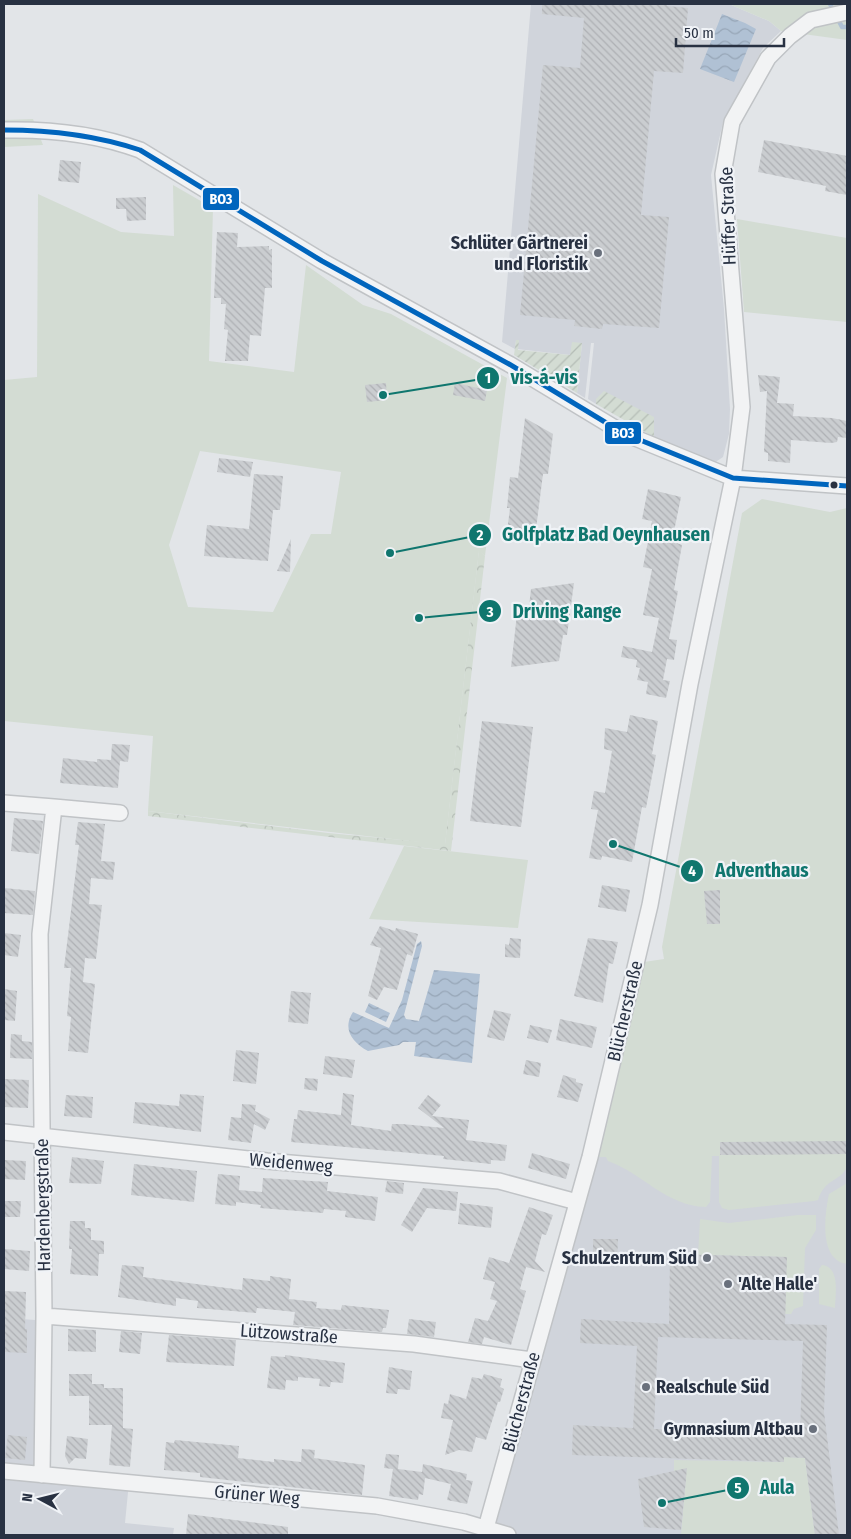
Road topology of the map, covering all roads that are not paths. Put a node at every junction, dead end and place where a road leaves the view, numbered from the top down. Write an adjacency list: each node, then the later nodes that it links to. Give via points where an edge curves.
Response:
1 (847, 12): 3 (street, Hüffer Straße, via 811,20 790,36 768,58 732,122 723,174 742,407)
2 (4, 130): 3 (street, via 44,129 117,142 140,150 322,261 513,366 623,433)
3 (733, 478): 4 (street); 10 (street, Blücherstraße, via 690,684 650,905)
4 (847, 486)
5 (4, 803): 6 (street)
6 (54, 807): 7 (street); 9 (street, Hardenbergstraße, via 40,934)
7 (120, 813)
8 (4, 1132): 9 (street, Weidenweg)
9 (42, 1136): 10 (street, Weidenweg, via 267,1161 499,1181); 11 (street, Hardenbergstraße)
10 (577, 1202): 12 (street, Blücherstraße)
11 (44, 1316): 12 (street, Lützowstraße, via 414,1344); 14 (street, Hardenbergstraße)
12 (532, 1360): 15 (street, Blücherstraße)
13 (4, 1472): 14 (street, Grüner Weg)
14 (42, 1475): 15 (street, Grüner Weg, via 377,1506 464,1522)
15 (485, 1532): 16 (street, Grüner Weg)
16 (508, 1535)

